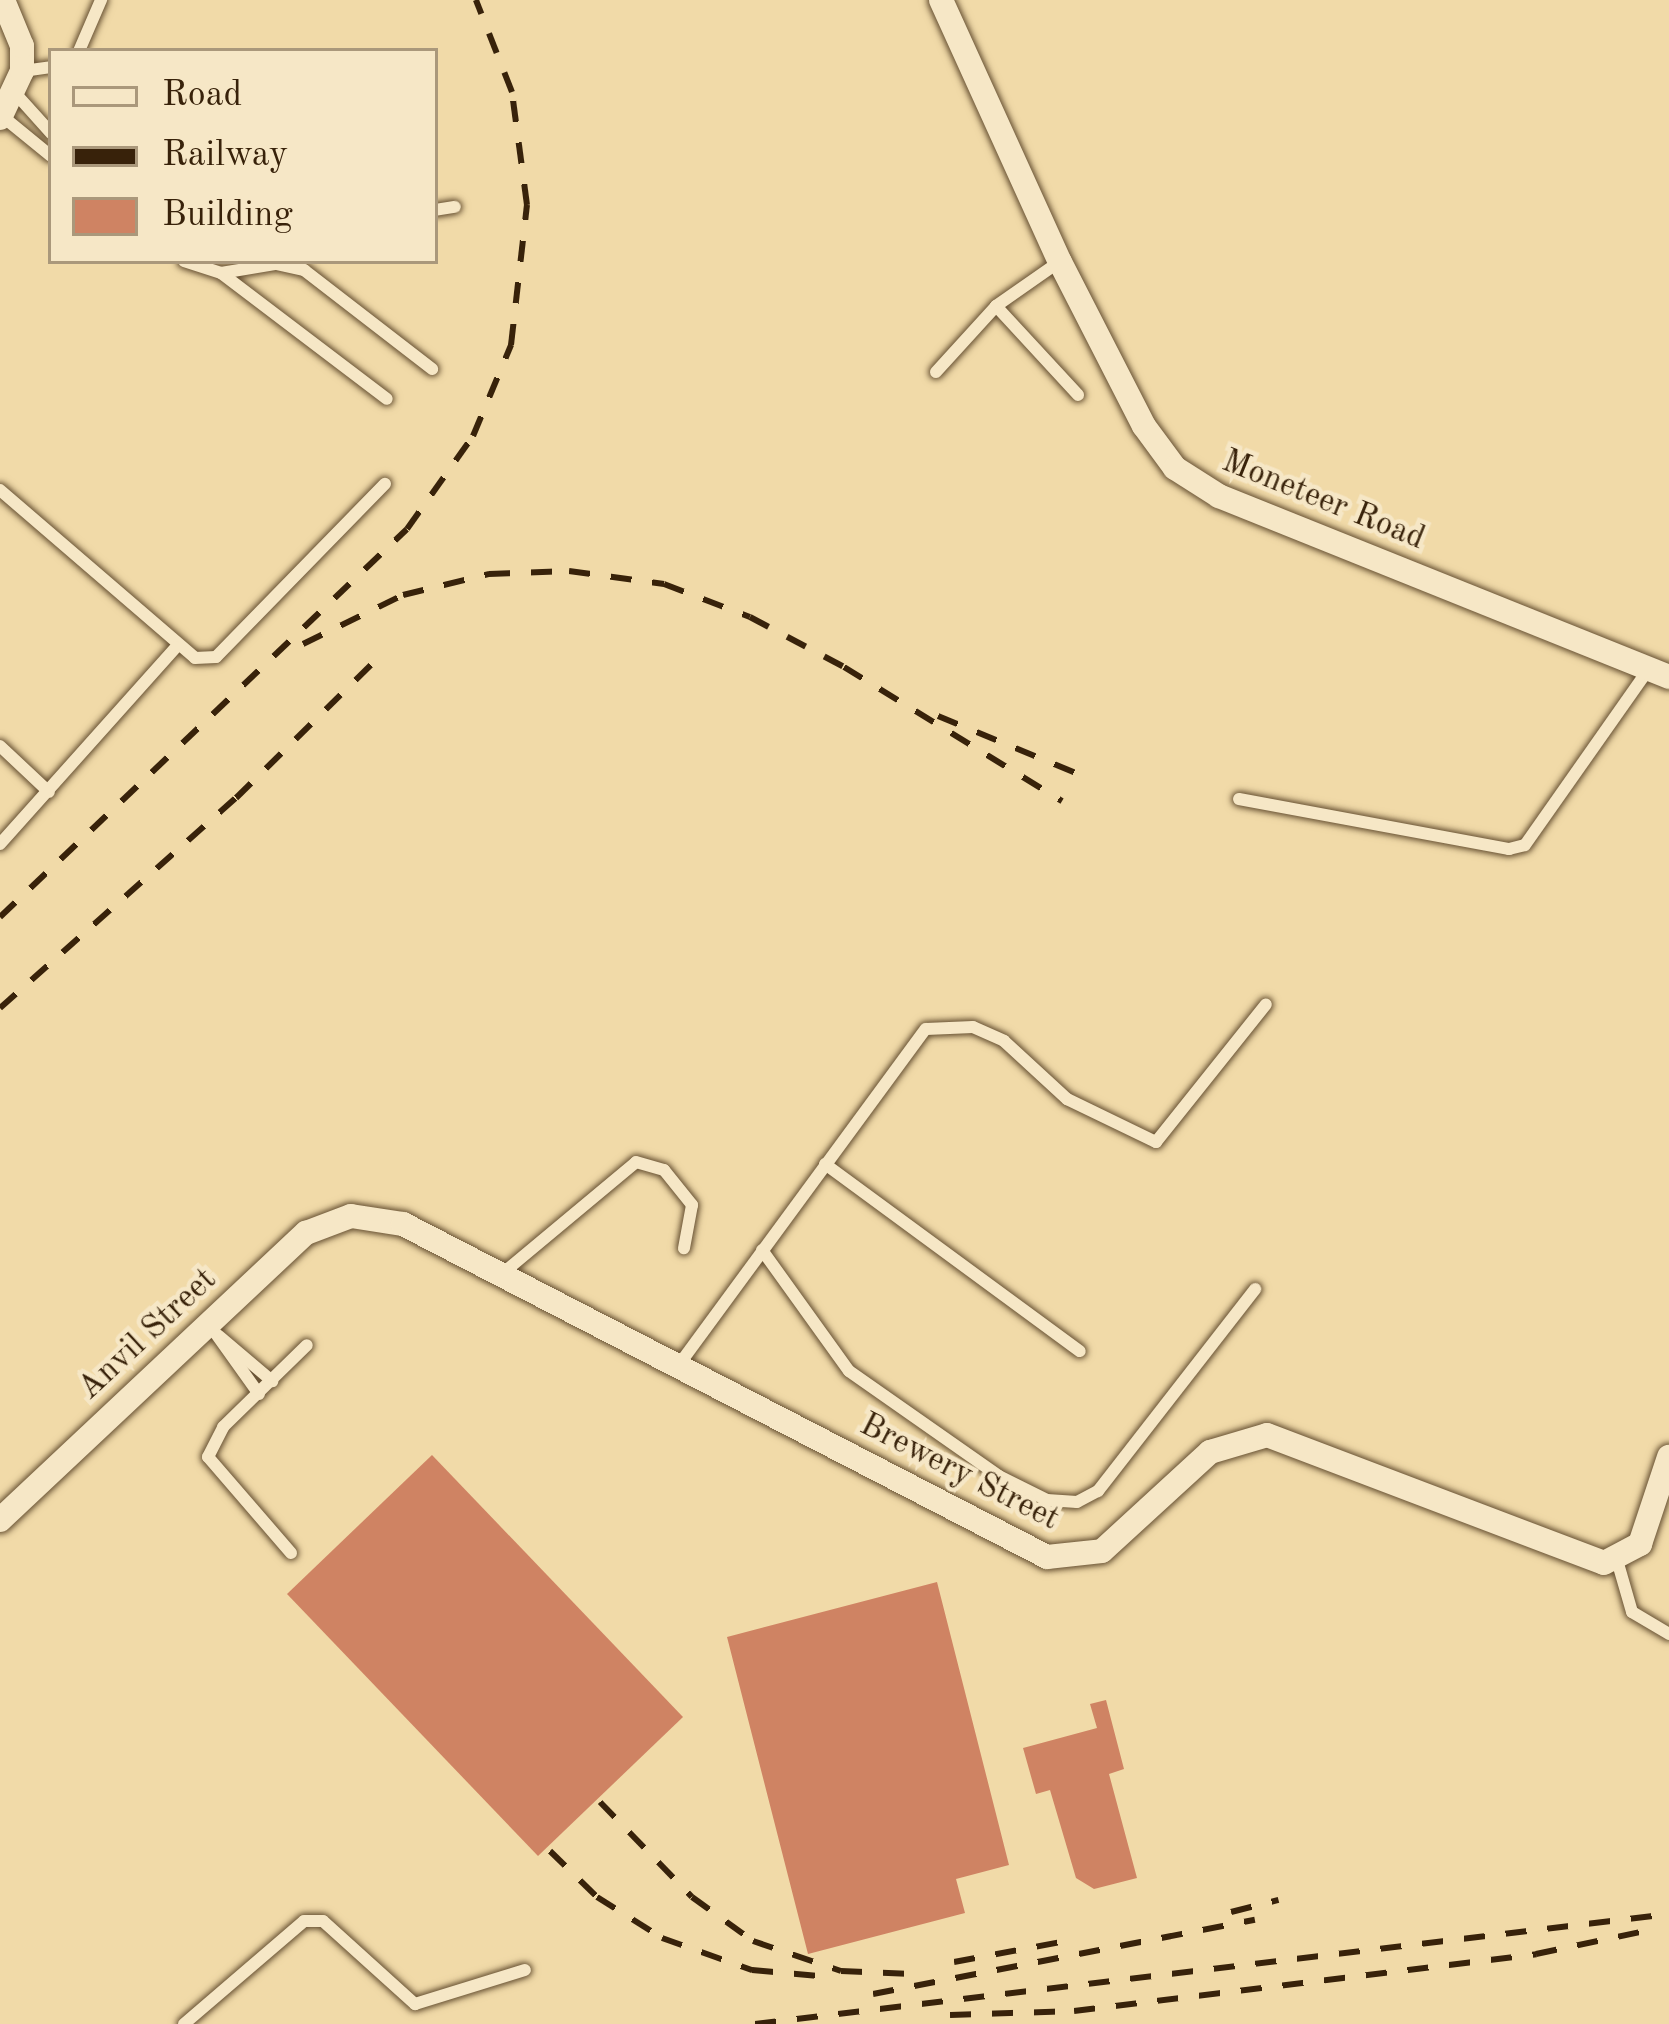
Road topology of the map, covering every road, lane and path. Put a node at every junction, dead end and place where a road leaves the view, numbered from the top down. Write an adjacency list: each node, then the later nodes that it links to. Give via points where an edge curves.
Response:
1 (3, 0): 6 (street, via 22,46)
2 (101, 0): 4 (lane)
3 (941, 0): 12 (street, Moneteer Road)
4 (80, 48)
5 (48, 68): 6 (lane)
6 (19, 82): 7 (street); 8 (lane)
7 (1, 117): 9 (lane)
8 (48, 128)
9 (48, 154)
10 (454, 207): 11 (lane)
11 (438, 210)
12 (1060, 262): 15 (lane); 23 (street, Moneteer Road, via 1144,426 1192,483)
13 (193, 264): 14 (lane)
14 (221, 273): 16 (lane, via 275,264 304,270); 19 (lane)
15 (997, 306): 17 (lane); 18 (lane)
16 (432, 369)
17 (936, 372)
18 (1078, 395)
19 (387, 399)
20 (386, 484): 22 (lane, via 215,657)
21 (0, 490): 22 (lane)
22 (176, 647): 25 (lane)
23 (1659, 673): 26 (lane, via 1525,845 1509,849)
24 (0, 746): 25 (lane)
25 (49, 792): 27 (lane)
26 (1240, 799)
27 (0, 844)
28 (1266, 1004): 29 (lane, via 1156,1142 1067,1099 1004,1041 973,1027 926,1029)
29 (825, 1164): 32 (lane); 37 (lane)
30 (351, 1216): 33 (street, Brewery Street, via 403,1224); 35 (street, Anvil Street, via 306,1233)
31 (685, 1248): 33 (lane, via 692,1205 664,1170 636,1162)
32 (762, 1250): 34 (lane, via 849,1371 998,1476 1047,1500 1077,1502 1098,1491); 38 (lane)
33 (502, 1274): 38 (street, Brewery Street)
34 (1255, 1288)
35 (213, 1329): 39 (lane); 40 (lane); 42 (street, Anvil Street)
36 (307, 1345): 39 (lane)
37 (1080, 1351)
38 (677, 1367): 44 (street, Brewery Street, via 1047,1557 1102,1551 1210,1452 1267,1435 1587,1563)
39 (272, 1381): 40 (lane)
40 (259, 1394): 43 (lane, via 211,1440 208,1456)
41 (1669, 1456): 44 (street, via 1648,1530)
42 (0, 1520)
43 (291, 1553)
44 (1617, 1560): 45 (lane, via 1640,1622)
45 (1669, 1634)
46 (525, 1970): 47 (lane, via 415,2004 323,1921 304,1921)
47 (184, 2024)

